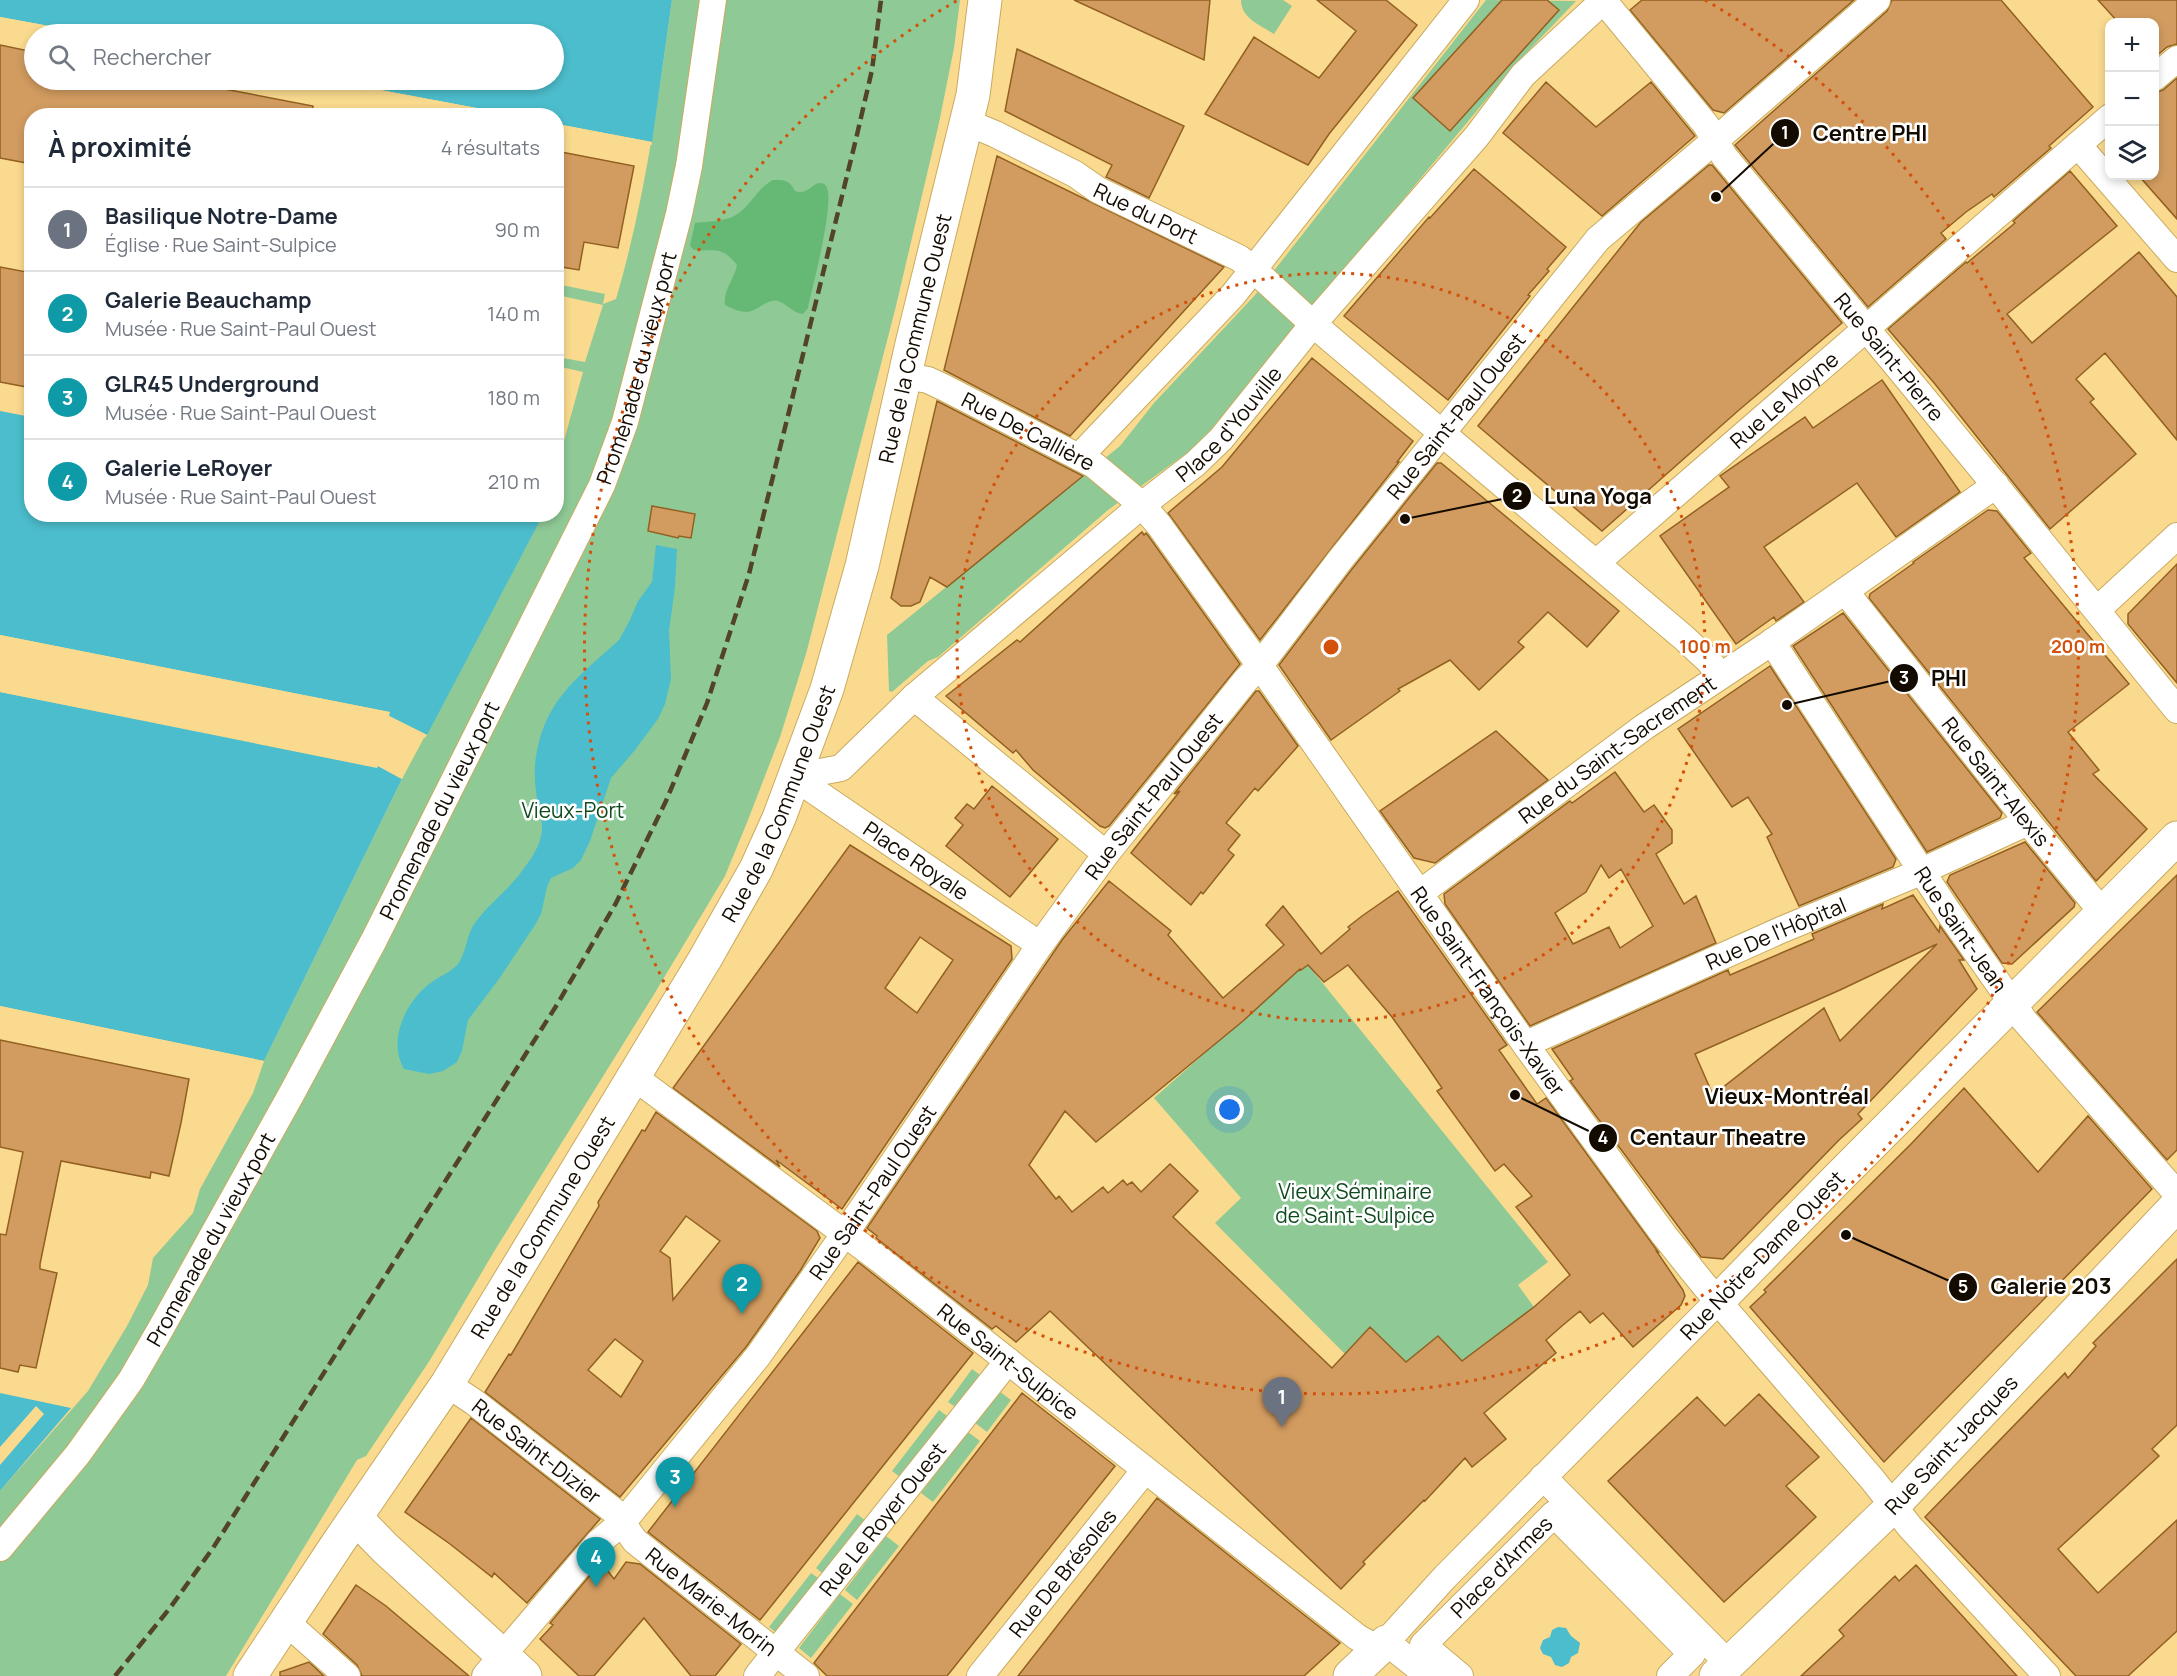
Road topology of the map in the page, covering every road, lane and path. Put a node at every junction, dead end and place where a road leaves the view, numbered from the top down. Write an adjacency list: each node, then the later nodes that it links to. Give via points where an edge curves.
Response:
1 (713, 0): 52 (street, Promenade du vieux port, via 680,214 625,423 602,485 374,940 165,1321 131,1380 78,1454)
2 (985, 0): 9 (street, Rue de la Commune Ouest)
3 (1466, 0): 13 (street)
4 (1604, 0): 10 (street, Rue Saint-Pierre, via 1706,125); 14 (street, Place d'Youville, via 1523,75 1477,136)
5 (1877, 0): 10 (street, Rue Saint-Paul Ouest)
6 (2177, 59): 7 (street)
7 (2159, 74)
8 (2105, 121): 11 (street, Rue Le Moyne)
9 (966, 122): 13 (street, Rue du Port, via 1075,174 1098,190 1239,258); 16 (street, Rue de la Commune Ouest)
10 (1714, 141): 15 (street, Rue Saint-Pierre); 17 (street, Rue Saint-Paul Ouest, via 1598,239)
11 (2078, 145): 12 (street); 15 (street, Rue Le Moyne)
12 (2177, 259)
13 (1253, 269): 14 (street, Rue du Port); 18 (street)
14 (1313, 324): 17 (street, Rue du Port); 20 (street, Place d'Youville, via 1221,439)
15 (1866, 329): 19 (street, Rue Saint-Pierre); 22 (street, Rue Le Moyne)
16 (906, 376): 18 (street, Rue De Callière, via 928,380); 30 (street, Rue de la Commune Ouest, via 844,634)
17 (1441, 433): 22 (street, Rue du Port); 26 (street, Rue Saint-Paul Ouest)
18 (1079, 457): 20 (street, Rue De Callière)
19 (1996, 485): 23 (street, Rue du Saint-Sacrement); 24 (street, Rue Saint-Pierre)
20 (1142, 505): 26 (street, Rue Saint-François-Xavier); 28 (street, Place d'Youville)
21 (2177, 536): 24 (street)
22 (1596, 563): 27 (street, Rue du Port, via 1710,662)
23 (1845, 591): 25 (street, Rue du Saint-Sacrement); 31 (street, Rue Saint-Alexis)
24 (2097, 610): 29 (street, Rue Saint-Pierre)
25 (1772, 642): 27 (street, Rue du Saint-Sacrement); 34 (street, Rue Saint-Jean)
26 (1260, 665): 33 (street, Rue Saint-Paul Ouest); 35 (street, Rue Saint-François-Xavier)
27 (1719, 676): 35 (street, Rue du Saint-Sacrement)
28 (914, 697): 30 (street, Place d'Youville, via 841,768); 33 (street)
29 (2177, 710)
30 (794, 777): 37 (street, Place Royale); 40 (street, Rue de la Commune Ouest, via 756,869)
31 (2028, 822): 34 (street, Rue De l'Hôpital); 36 (street, Rue Saint-Alexis)
32 (2177, 838): 36 (street, Rue Notre-Dame Ouest)
33 (1106, 854): 37 (street, Rue Saint-Paul Ouest)
34 (1921, 871): 38 (street, Rue Saint-Jean); 39 (street, Rue De l'Hôpital, via 1781,930)
35 (1420, 893): 39 (street, Rue Saint-François-Xavier)
36 (2103, 913): 38 (street, Rue Notre-Dame Ouest)
37 (1040, 945): 43 (street, Rue Saint-Paul Ouest)
38 (2013, 1003): 41 (street, Rue Saint-Jean); 44 (street, Rue Notre-Dame Ouest)
39 (1527, 1047): 44 (street, Rue Saint-François-Xavier, via 1664,1235)
40 (634, 1077): 43 (street, Rue Saint-Sulpice); 46 (street, Rue de la Commune Ouest)
41 (2177, 1194)
42 (2177, 1205): 49 (street, Rue Saint-Jacques)
43 (845, 1234): 45 (street, Rue Saint-Sulpice); 51 (street, Rue Saint-Paul Ouest, via 746,1371)
44 (1718, 1301): 48 (street, Rue Notre-Dame Ouest); 49 (street, Rue Saint-François-Xavier)
45 (1008, 1361): 47 (street, Rue Saint-Sulpice); 55 (street, Rue Le Royer Ouest)
46 (447, 1384): 50 (street, Rue de la Commune Ouest); 51 (street, Rue Saint-Dizier, via 484,1409)
47 (1145, 1470): 54 (street, Rue Saint-Sulpice, via 1357,1637); 62 (street, Rue De Brésoles)
48 (1543, 1477): 54 (street, Rue Notre-Dame Ouest); 57 (street, Place d'Armes)
49 (1893, 1506): 57 (street, Rue Saint-Jacques); 67 (street, Rue Saint-François-Xavier)
50 (356, 1518): 53 (street, Rue de la Commune Ouest); 56 (street)
51 (623, 1522): 55 (street, Rue Marie-Morin, via 635,1541); 56 (street, Rue Saint-Paul Ouest, via 599,1542)
52 (0, 1548)
53 (286, 1622): 58 (street, Rue de la Commune Ouest); 59 (street)
54 (1382, 1645): 63 (street, Rue Notre-Dame Ouest); 64 (street)
55 (776, 1653): 60 (street, Rue Le Royer Ouest); 61 (street, Rue Marie-Morin)
56 (504, 1669)
57 (1722, 1670)
58 (250, 1676)
59 (347, 1676)
60 (757, 1676)
61 (806, 1676)
62 (980, 1676)
63 (1350, 1676)
64 (1429, 1676)
65 (1460, 1676): 66 (street, Place d'Armes, via 1423,1645 1554,1514 1692,1654)
66 (1670, 1676)
67 (2047, 1676)

